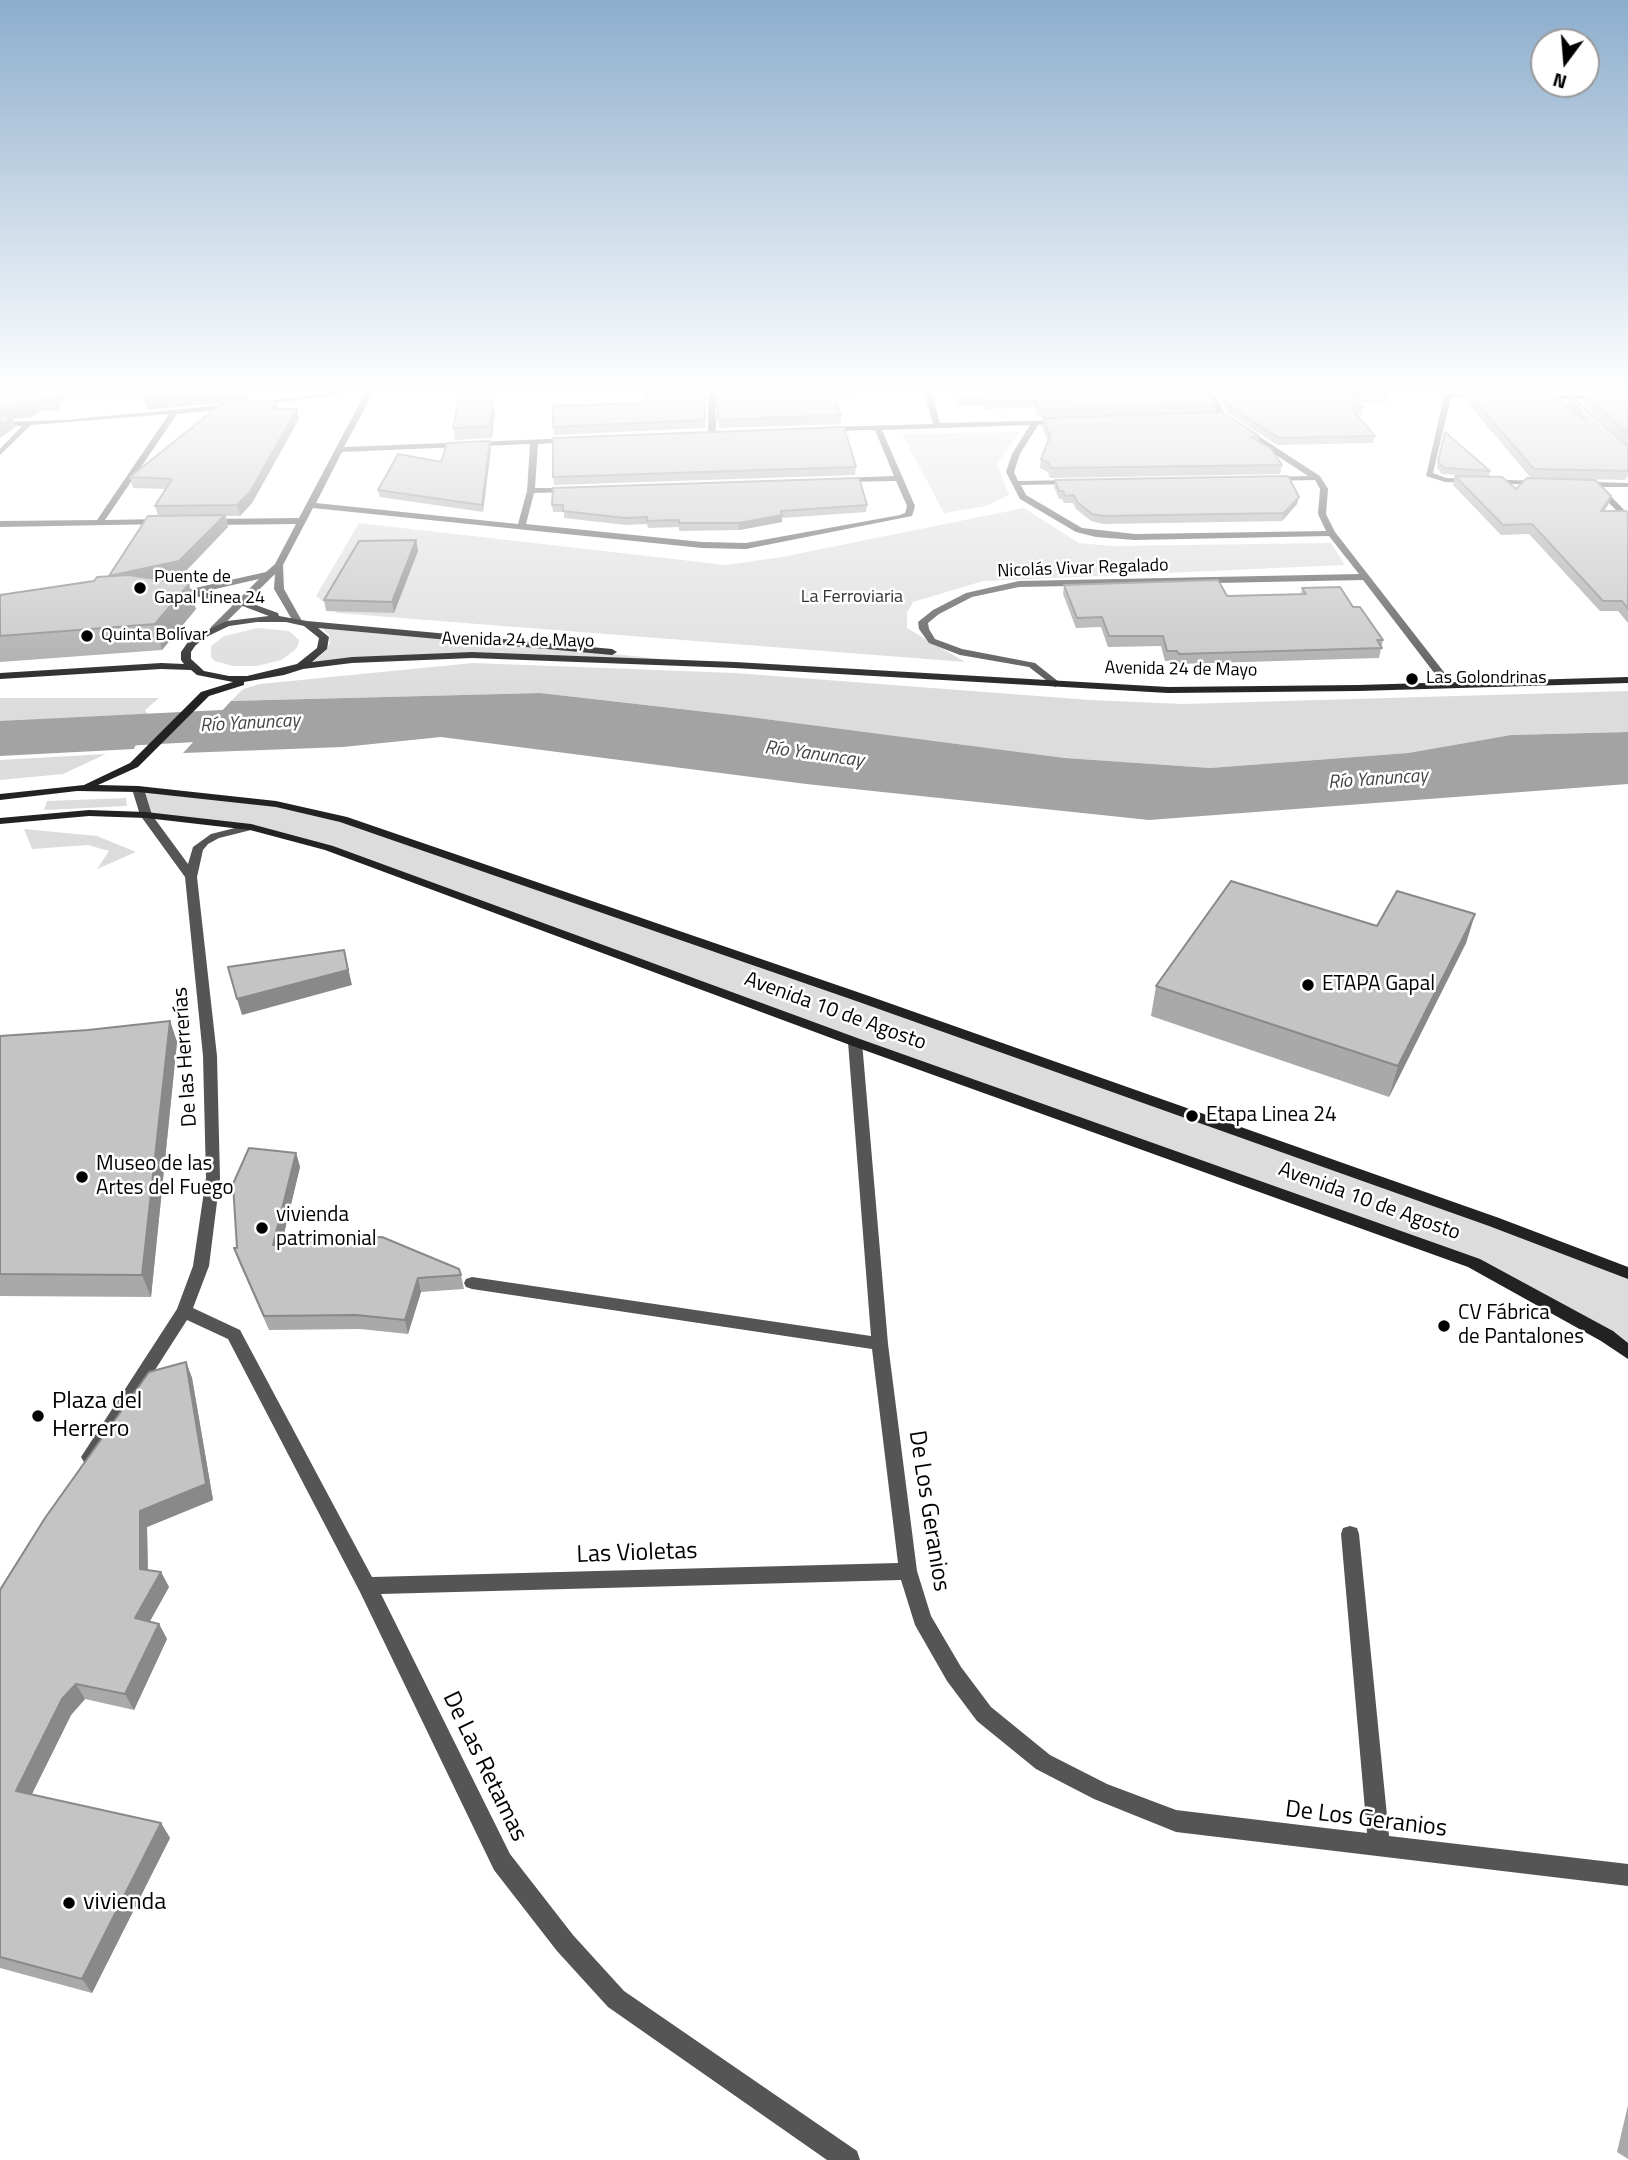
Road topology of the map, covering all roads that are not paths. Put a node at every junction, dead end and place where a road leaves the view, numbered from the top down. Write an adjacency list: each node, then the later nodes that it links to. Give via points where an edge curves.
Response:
1 (119, 494): 13 (street)
2 (317, 494): 8 (street)
3 (530, 494): 15 (street)
4 (906, 494): 15 (street, via 911,506 909,514 902,517 746,546)
5 (1021, 494): 16 (street, via 1066,524 1096,534)
6 (1324, 494): 16 (street, via 1322,514)
7 (1604, 494): 9 (street)
8 (311, 505): 10 (street); 15 (street)
9 (1628, 519)
10 (302, 521): 12 (street); 17 (street)
11 (166, 522): 13 (street)
12 (193, 522)
13 (99, 523): 14 (street)
14 (0, 524)
15 (521, 527)
16 (1331, 533): 19 (street)
17 (279, 565): 18 (street); 24 (street, via 279,589)
18 (269, 575): 21 (street); 22 (street)
19 (1366, 577): 32 (street, Nicolás Vivar Regalado, via 1019,584 970,595 923,622 932,641 960,652 1032,666); 33 (street)
20 (166, 593): 21 (main road)
21 (189, 593): 22 (main road)
22 (242, 603): 23 (main road); 25 (street)
23 (286, 619): 24 (main road, Avenida 24 de Mayo); 25 (main road, via 250,620)
24 (302, 622): 26 (main road, Avenida 24 de Mayo); 27 (main road, via 320,632 324,643 317,655)
25 (214, 629): 28 (main road, via 191,643 186,652 186,660)
26 (735, 665): 27 (main road, Avenida 24 de Mayo, via 472,656); 32 (main road, Avenida 24 de Mayo)
27 (300, 666): 30 (main road, Avenida 24 de Mayo)
28 (196, 670): 29 (main road, via 161,666); 30 (main road, via 229,679); 34 (main road, via 207,683)
29 (0, 676)
30 (265, 677): 34 (main road)
31 (1628, 680): 33 (main road, Avenida 24 de Mayo)
32 (1055, 684): 33 (main road, Avenida 24 de Mayo, via 1168,690)
33 (1449, 685)
34 (205, 695): 35 (main road)
35 (134, 765): 36 (main road); 37 (main road)
36 (77, 789): 37 (main road, Avenida 10 de Agosto); 38 (main road, Avenida 10 de Agosto)
37 (138, 789): 39 (street, De las Herrerías); 44 (main road, Avenida 10 de Agosto, via 276,804 384,832)
38 (0, 797)
39 (146, 815): 40 (main road, Avenida 10 de Agosto, via 89,813); 41 (main road, Avenida 10 de Agosto); 42 (street, De las Herrerías)
40 (0, 821)
41 (251, 827): 42 (street, De las Herrerías, via 204,842 197,849); 43 (main road, Avenida 10 de Agosto, via 329,848)
42 (191, 877): 46 (street, De las Herrerías, via 210,1056 214,1178 201,1266)
43 (855, 1042): 47 (street, De Los Geranios); 48 (main road, Avenida 10 de Agosto, via 1474,1263)
44 (1628, 1273)
45 (472, 1283): 47 (street)
46 (184, 1311): 49 (street, De las Herrerías); 52 (street, De Las Retamas, via 234,1335)
47 (880, 1344): 51 (street, De Los Geranios)
48 (1628, 1352)
49 (81, 1471)
50 (1349, 1534): 53 (street)
51 (908, 1571): 52 (street, Las Violetas); 53 (street, De Los Geranios, via 922,1619 954,1674 984,1714 1043,1762 1101,1792 1176,1821)
52 (367, 1586): 55 (street, De Las Retamas, via 502,1862 565,1943 616,1999)
53 (1379, 1846): 54 (street, De Los Geranios)
54 (1628, 1875)
55 (848, 2160)

